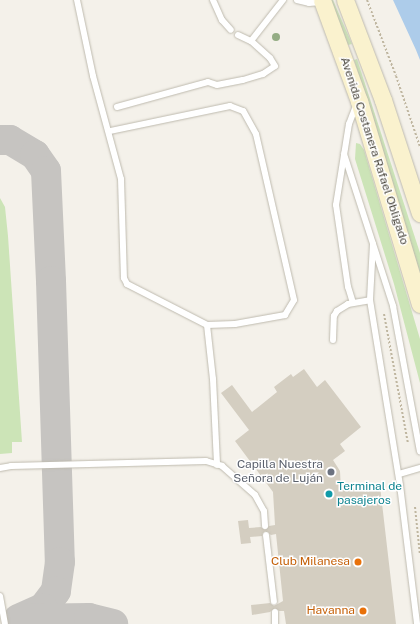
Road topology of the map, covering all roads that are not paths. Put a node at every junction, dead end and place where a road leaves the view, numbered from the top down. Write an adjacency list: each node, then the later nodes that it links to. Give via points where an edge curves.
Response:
1 (77, 0): 12 (lane, via 93,76)
2 (213, 0): 7 (lane, via 222,20)
3 (283, 0): 9 (lane)
4 (297, 0): 6 (lane, via 309,3)
5 (345, 0): 14 (main road, Avenida Costanera Rafael Obligado, via 383,100)
6 (322, 1): 10 (main road, Avenida Costanera Rafael Obligado)
7 (231, 30)
8 (238, 35): 9 (lane)
9 (251, 41): 11 (lane, via 275,66 263,74 217,85 208,82)
10 (359, 101): 13 (lane, via 350,124); 18 (main road, Avenida Costanera Rafael Obligado)
11 (117, 107)
12 (110, 131): 19 (lane, via 121,179 124,278 127,284); 19 (lane, via 230,106 243,111 256,134 294,300 285,315)
13 (344, 154): 15 (lane); 17 (lane, via 336,205 348,287)
14 (420, 213)
15 (372, 244): 16 (lane); 21 (lane, via 394,306)
16 (370, 300): 17 (lane); 25 (lane)
17 (353, 303): 20 (lane, via 341,306 334,316)
18 (420, 304)
19 (207, 326): 22 (lane)
20 (333, 340)
21 (420, 452)
22 (218, 464): 23 (lane, via 206,461); 26 (lane, via 238,477 255,495 264,511)
23 (0, 468)
24 (420, 468): 25 (lane)
25 (399, 474): 33 (lane)
26 (265, 526)
27 (266, 535): 29 (lane)
28 (0, 596): 31 (lane)
29 (274, 602)
30 (275, 612): 32 (lane)
31 (6, 624)
32 (275, 624)
33 (417, 624)

